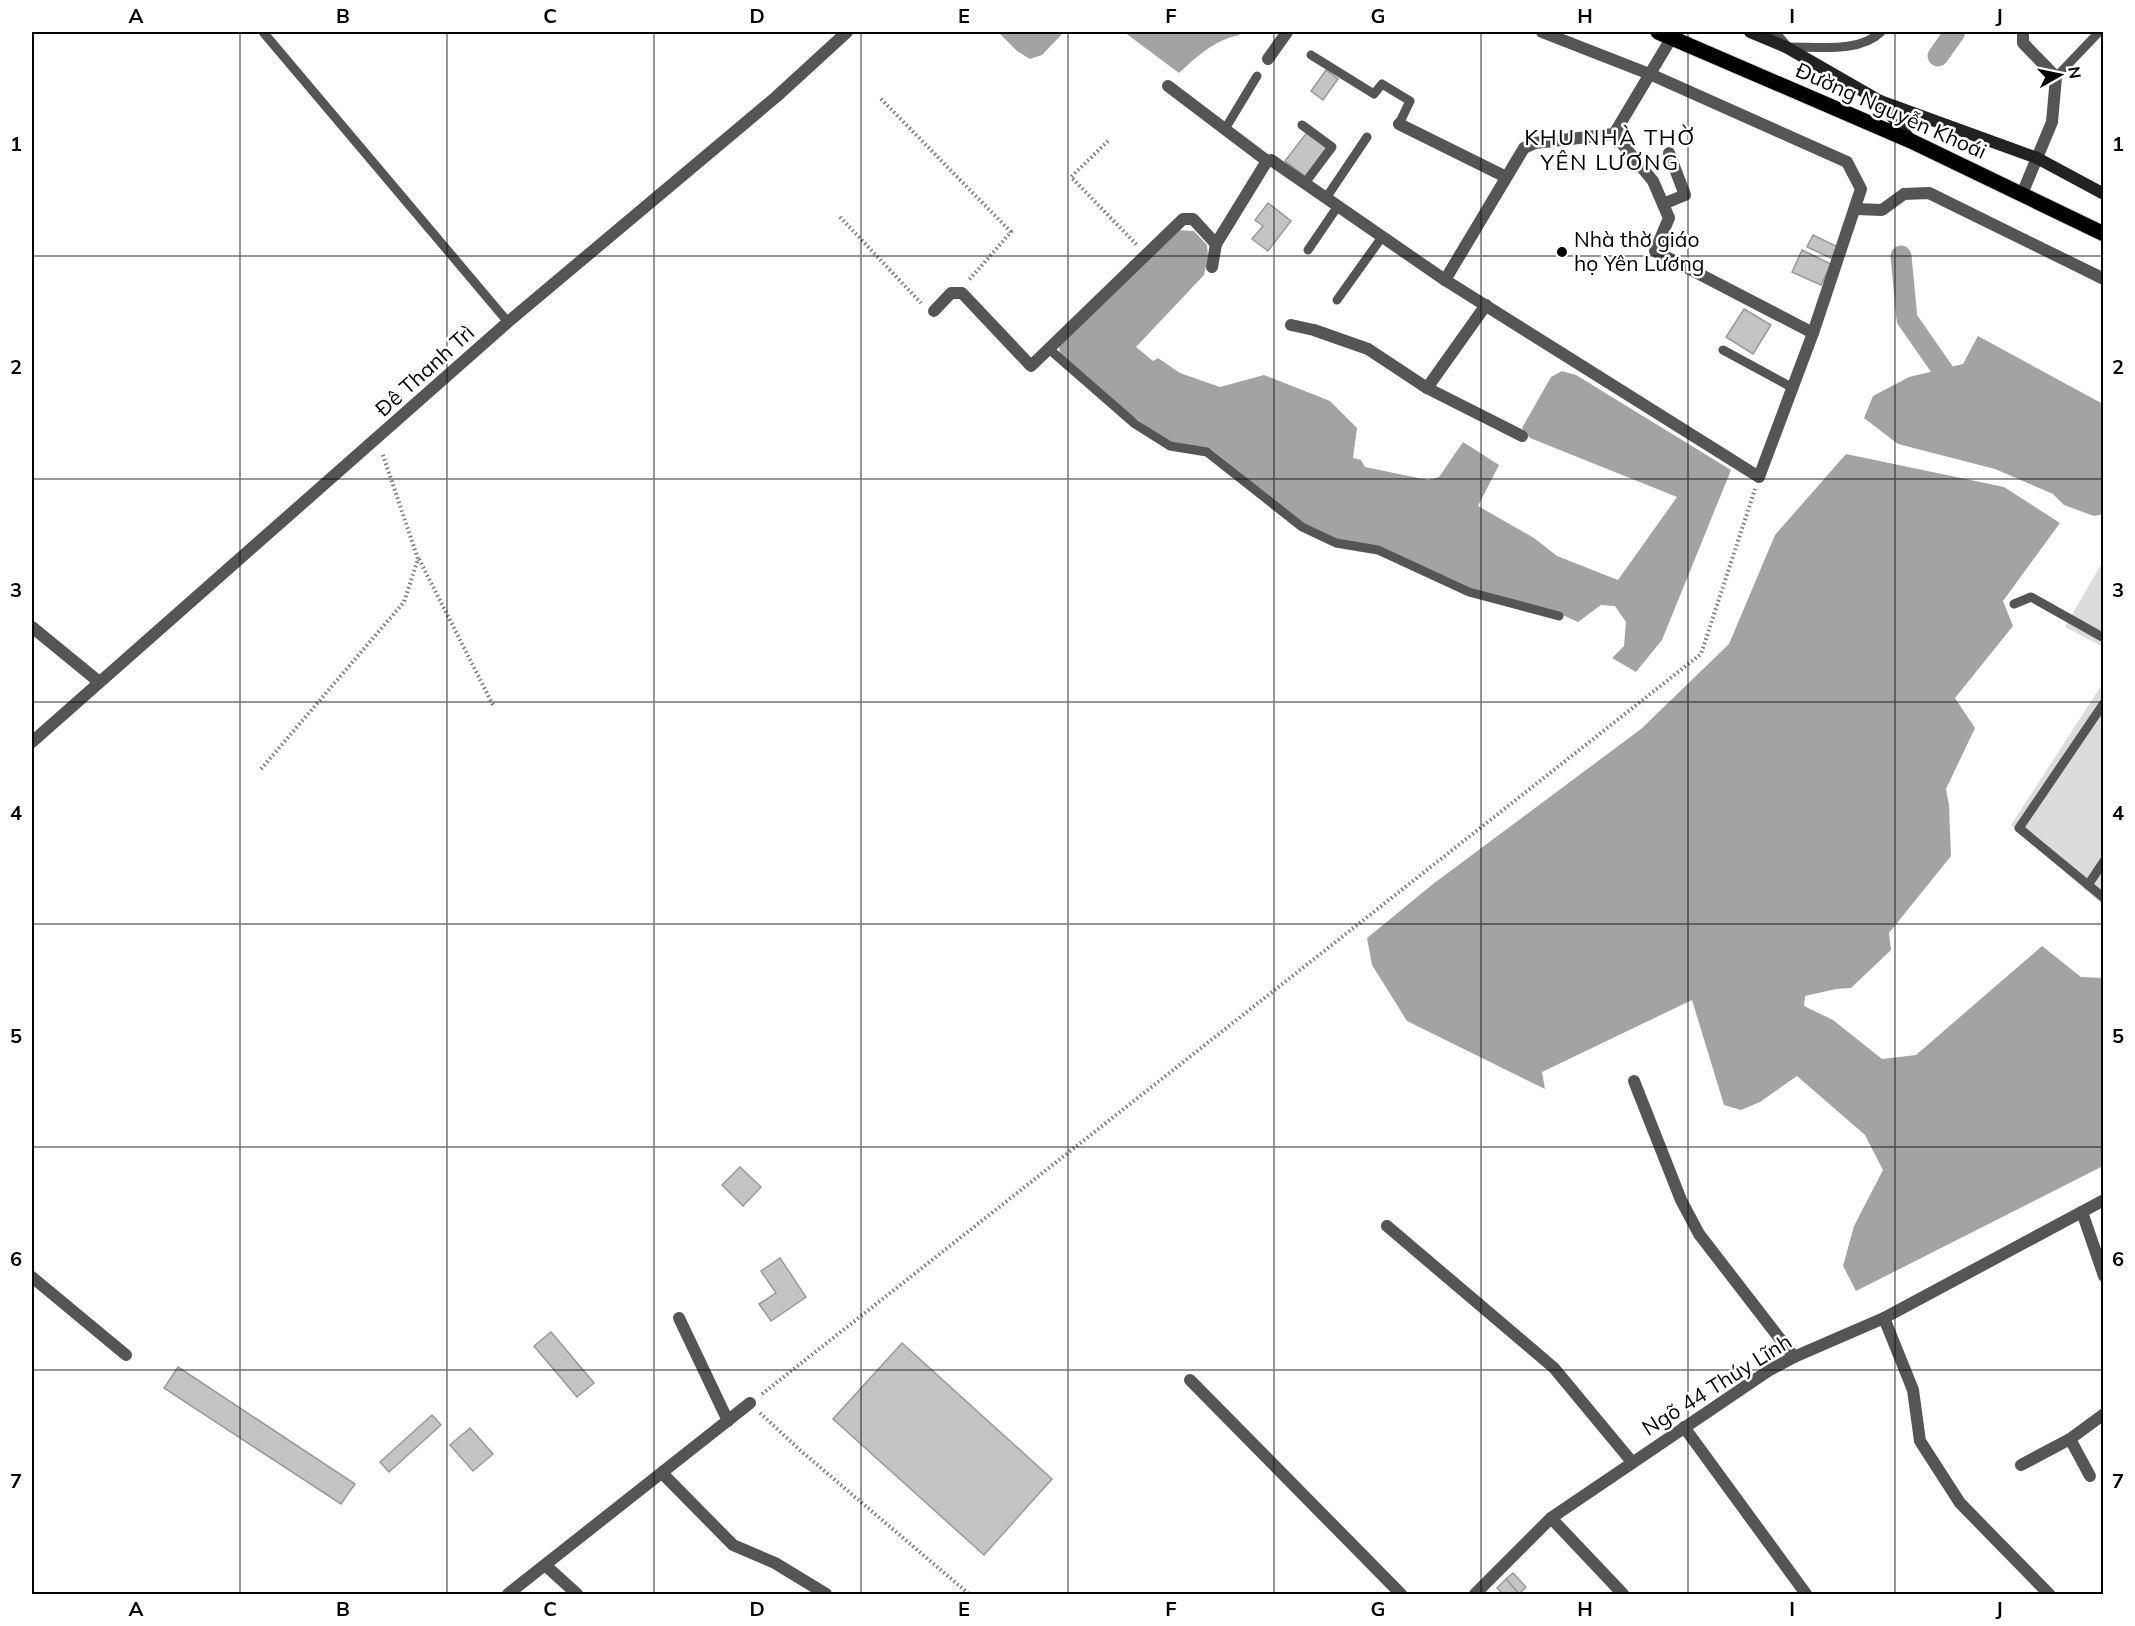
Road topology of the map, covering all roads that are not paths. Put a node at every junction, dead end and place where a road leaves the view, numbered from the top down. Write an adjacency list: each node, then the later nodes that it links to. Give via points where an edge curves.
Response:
1 (263, 32): 46 (lane)
2 (847, 32): 46 (street, Đê Thanh Trì, via 776,97)
3 (1287, 32): 13 (street)
4 (1542, 32): 14 (street)
5 (1750, 32): 11 (street)
6 (1773, 32): 11 (street)
7 (1881, 32): 11 (lane, via 1873,40 1848,46)
8 (2023, 32): 16 (street, via 2023,43)
9 (2100, 33): 16 (lane)
10 (1665, 34): 14 (street); 24 (main road, Đường Nguyễn Khoái)
11 (1786, 47): 18 (street)
12 (1311, 55): 19 (lane, via 1374,94 1382,84 1410,101)
13 (1268, 59)
14 (1652, 75): 22 (street); 35 (street, via 1847,162 1861,189)
15 (1257, 76): 21 (lane)
16 (2056, 77): 26 (street, via 2052,122)
17 (1168, 86): 21 (street)
18 (1880, 101): 24 (street); 26 (street)
19 (1399, 124): 28 (street)
20 (1302, 125): 29 (lane, via 1332,147)
21 (1224, 129): 27 (street)
22 (1614, 134): 28 (street, via 1535,143 1524,148); 33 (street, via 1653,181)
23 (1367, 137): 32 (lane)
24 (1911, 141): 30 (main road, Đường Nguyễn Khoái)
25 (1669, 153): 33 (street, via 1685,195)
26 (2037, 158): 30 (street); 31 (street)
27 (1267, 161): 29 (street); 38 (street)
28 (1506, 177): 42 (street)
29 (1305, 183): 32 (street)
30 (2022, 194): 36 (main road, Đường Nguyễn Khoái)
31 (2103, 194)
32 (1326, 198): 34 (street)
33 (1663, 204): 48 (street, via 1669,218 1655,251)
34 (1338, 206): 37 (street); 39 (lane)
35 (1856, 209): 41 (street, via 1882,210 1904,194 1929,192); 48 (street)
36 (2103, 234)
37 (1383, 237): 42 (street); 43 (lane)
38 (1216, 243): 40 (street); 49 (street, via 1193,219 1183,219)
39 (1308, 250)
40 (1212, 267)
41 (2103, 279)
42 (1445, 280): 44 (street)
43 (1337, 300)
44 (1486, 305): 51 (street); 52 (street, via 1759,477)
45 (934, 311): 49 (street, via 951,293 962,293 1031,366)
46 (508, 322): 58 (street, Đê Thanh Trì, via 378,440)
47 (1291, 325): 51 (street, via 1368,349)
48 (1813, 333): 52 (street)
49 (1049, 349): 55 (lane, via 1135,423 1170,446 1207,453 1302,527 1336,543 1378,550 1469,592)
50 (1723, 350): 52 (lane)
51 (1427, 388): 53 (street)
52 (1793, 388)
53 (1522, 436)
54 (2014, 604): 57 (lane, via 2031,597)
55 (1559, 616)
56 (32, 627): 58 (street)
57 (2103, 638)
58 (98, 681): 60 (street, Đê Thanh Trì)
59 (2103, 703): 62 (lane, via 2019,828)
60 (32, 742)
61 (2103, 861): 62 (lane)
62 (2088, 885): 63 (lane)
63 (2103, 898)
64 (1634, 1081): 73 (street, via 1681,1200 1699,1234)
65 (2103, 1200): 66 (street, Ngõ 44 Thúy Lĩnh)
66 (2082, 1212): 68 (street); 71 (street, Ngõ 44 Thúy Lĩnh)
67 (1387, 1226): 80 (street, via 1554,1368)
68 (2103, 1276)
69 (32, 1277): 72 (street)
70 (679, 1318): 77 (street)
71 (1884, 1318): 73 (street, Ngõ 44 Thúy Lĩnh); 93 (street, via 1913,1390 1920,1440 1960,1503)
72 (126, 1355)
73 (1794, 1357): 78 (street, Ngõ 44 Thúy Lĩnh)
74 (1191, 1380): 89 (street)
75 (750, 1403): 77 (street)
76 (2103, 1414): 79 (street)
77 (728, 1421): 82 (street)
78 (1684, 1427): 80 (street, Ngõ 44 Thúy Lĩnh); 92 (street)
79 (2070, 1439): 81 (street); 83 (street)
80 (1632, 1462): 84 (street, Ngõ 44 Thúy Lĩnh)
81 (2021, 1466)
82 (662, 1473): 85 (street); 88 (street, via 732,1545 774,1563)
83 (2090, 1476)
84 (1551, 1518): 90 (street, Ngõ 44 Thúy Lĩnh); 91 (street)
85 (545, 1565): 86 (street); 87 (street)
86 (508, 1594)
87 (577, 1594)
88 (826, 1594)
89 (1401, 1594)
90 (1475, 1594)
91 (1623, 1594)
92 (1806, 1594)
93 (2049, 1594)

